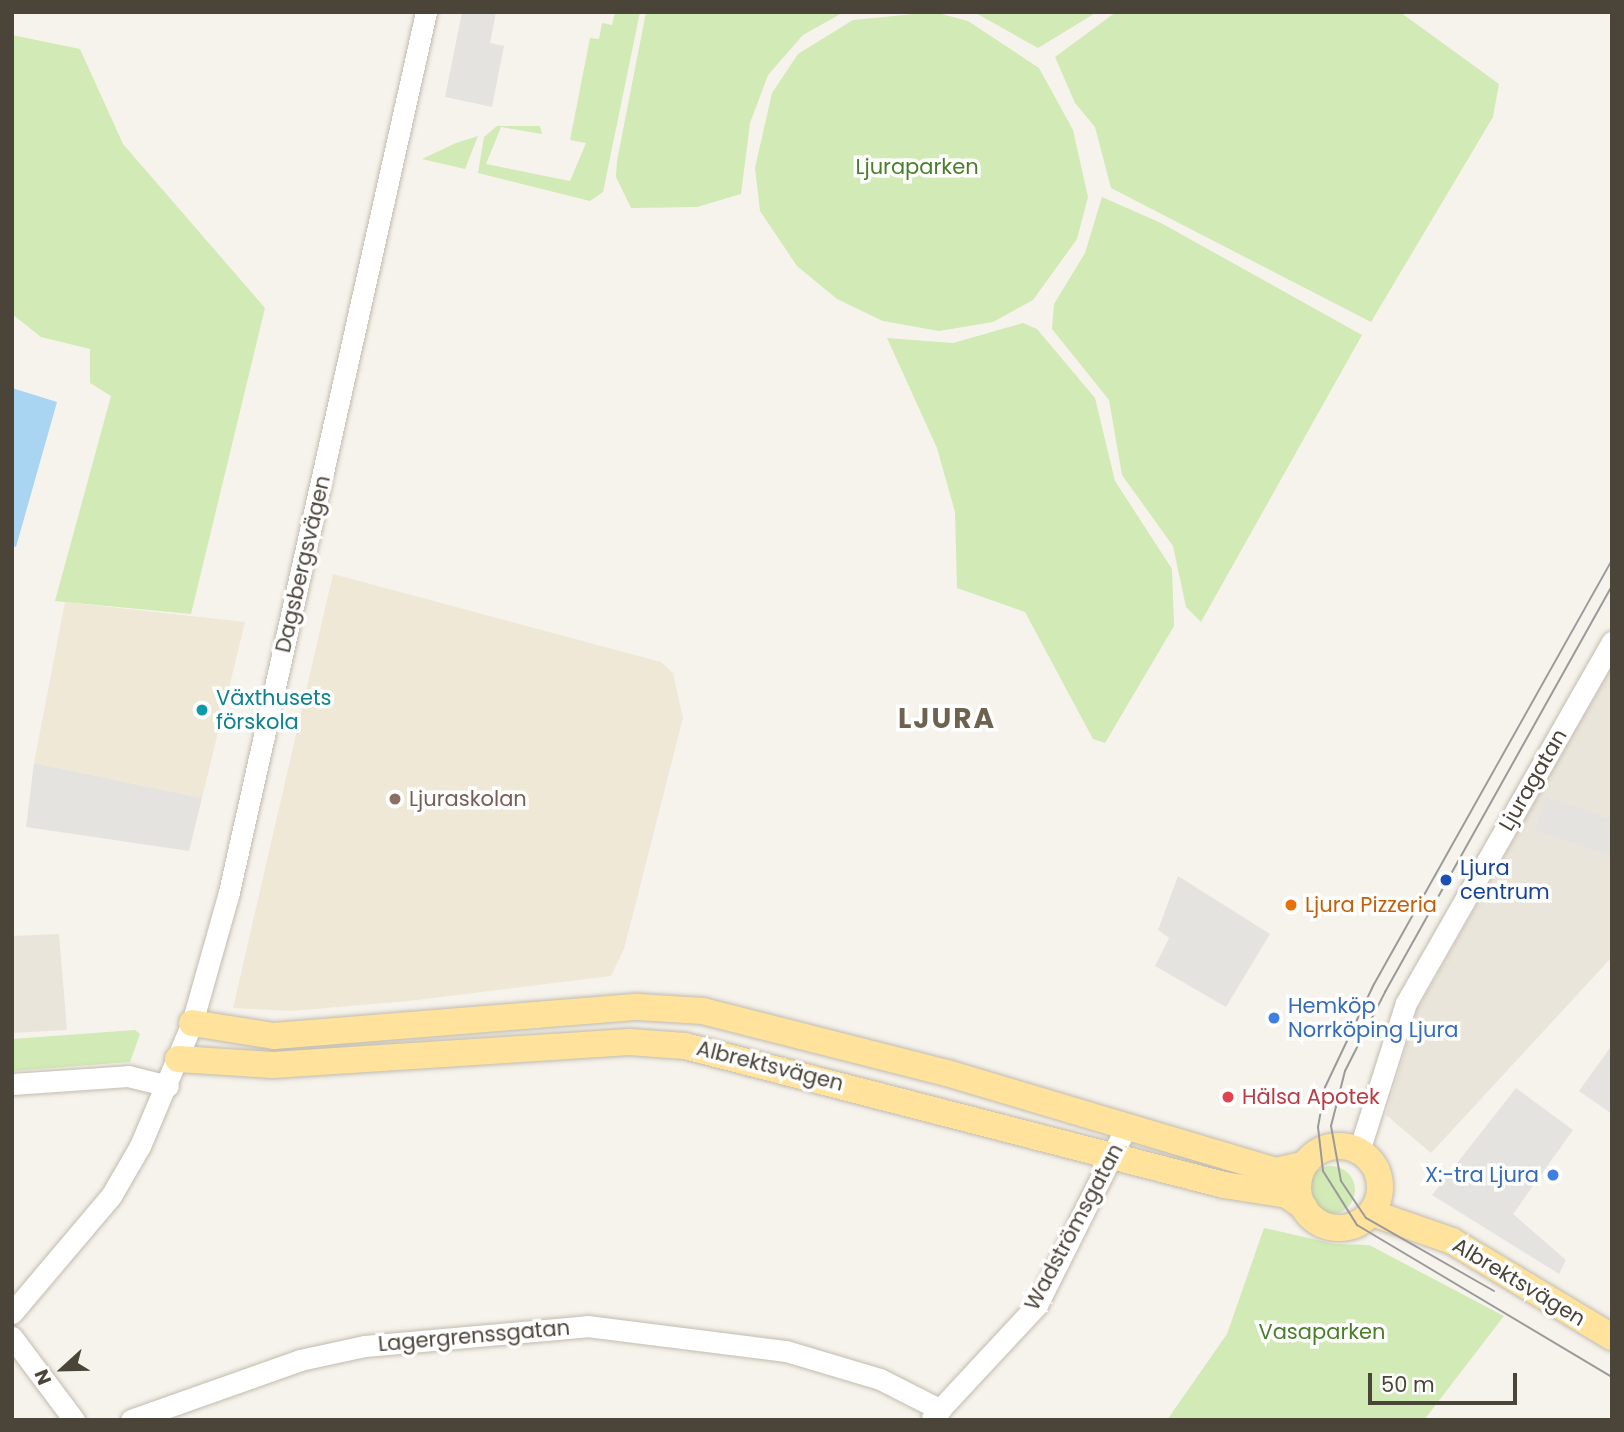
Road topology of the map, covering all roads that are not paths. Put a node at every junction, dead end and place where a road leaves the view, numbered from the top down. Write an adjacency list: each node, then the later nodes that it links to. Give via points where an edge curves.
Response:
1 (426, 12): 3 (street, Dagsbergsvägen, via 229,892)
2 (1612, 642): 8 (street, Ljuragatan, via 1406,1003)
3 (192, 1023): 4 (street, Dagsbergsvägen); 7 (main road, Albrektsvägen, via 274,1037 638,1006 702,1012)
4 (178, 1059): 6 (street, Dagsbergsvägen); 9 (main road, Albrektsvägen, via 273,1065 629,1042 685,1046)
5 (12, 1084): 6 (street, via 128,1076)
6 (168, 1086): 15 (street, Dagsbergsvägen, via 98,1214)
7 (1127, 1125): 9 (street, Wadströmsgatan); 10 (main road, Albrektsvägen, via 1276,1171)
8 (1359, 1151): 10 (main road, via 1332,1145); 11 (main road)
9 (1114, 1156): 12 (main road, Albrektsvägen, via 1287,1195); 18 (street, Wadströmsgatan, via 1037,1305)
10 (1302, 1165): 12 (main road, via 1298,1179)
11 (1379, 1185): 13 (main road); 14 (main road, Albrektsvägen)
12 (1304, 1207): 13 (main road, via 1333,1228 1357,1225)
13 (1371, 1213): 14 (main road, Albrektsvägen)
14 (1425, 1228): 17 (main road, Albrektsvägen)
15 (12, 1313)
16 (12, 1337): 19 (street)
17 (1612, 1337)
18 (936, 1415): 20 (street, Lagergrenssgatan, via 880,1379 786,1351 587,1326 365,1346 300,1360)
19 (74, 1420)
20 (131, 1420)

